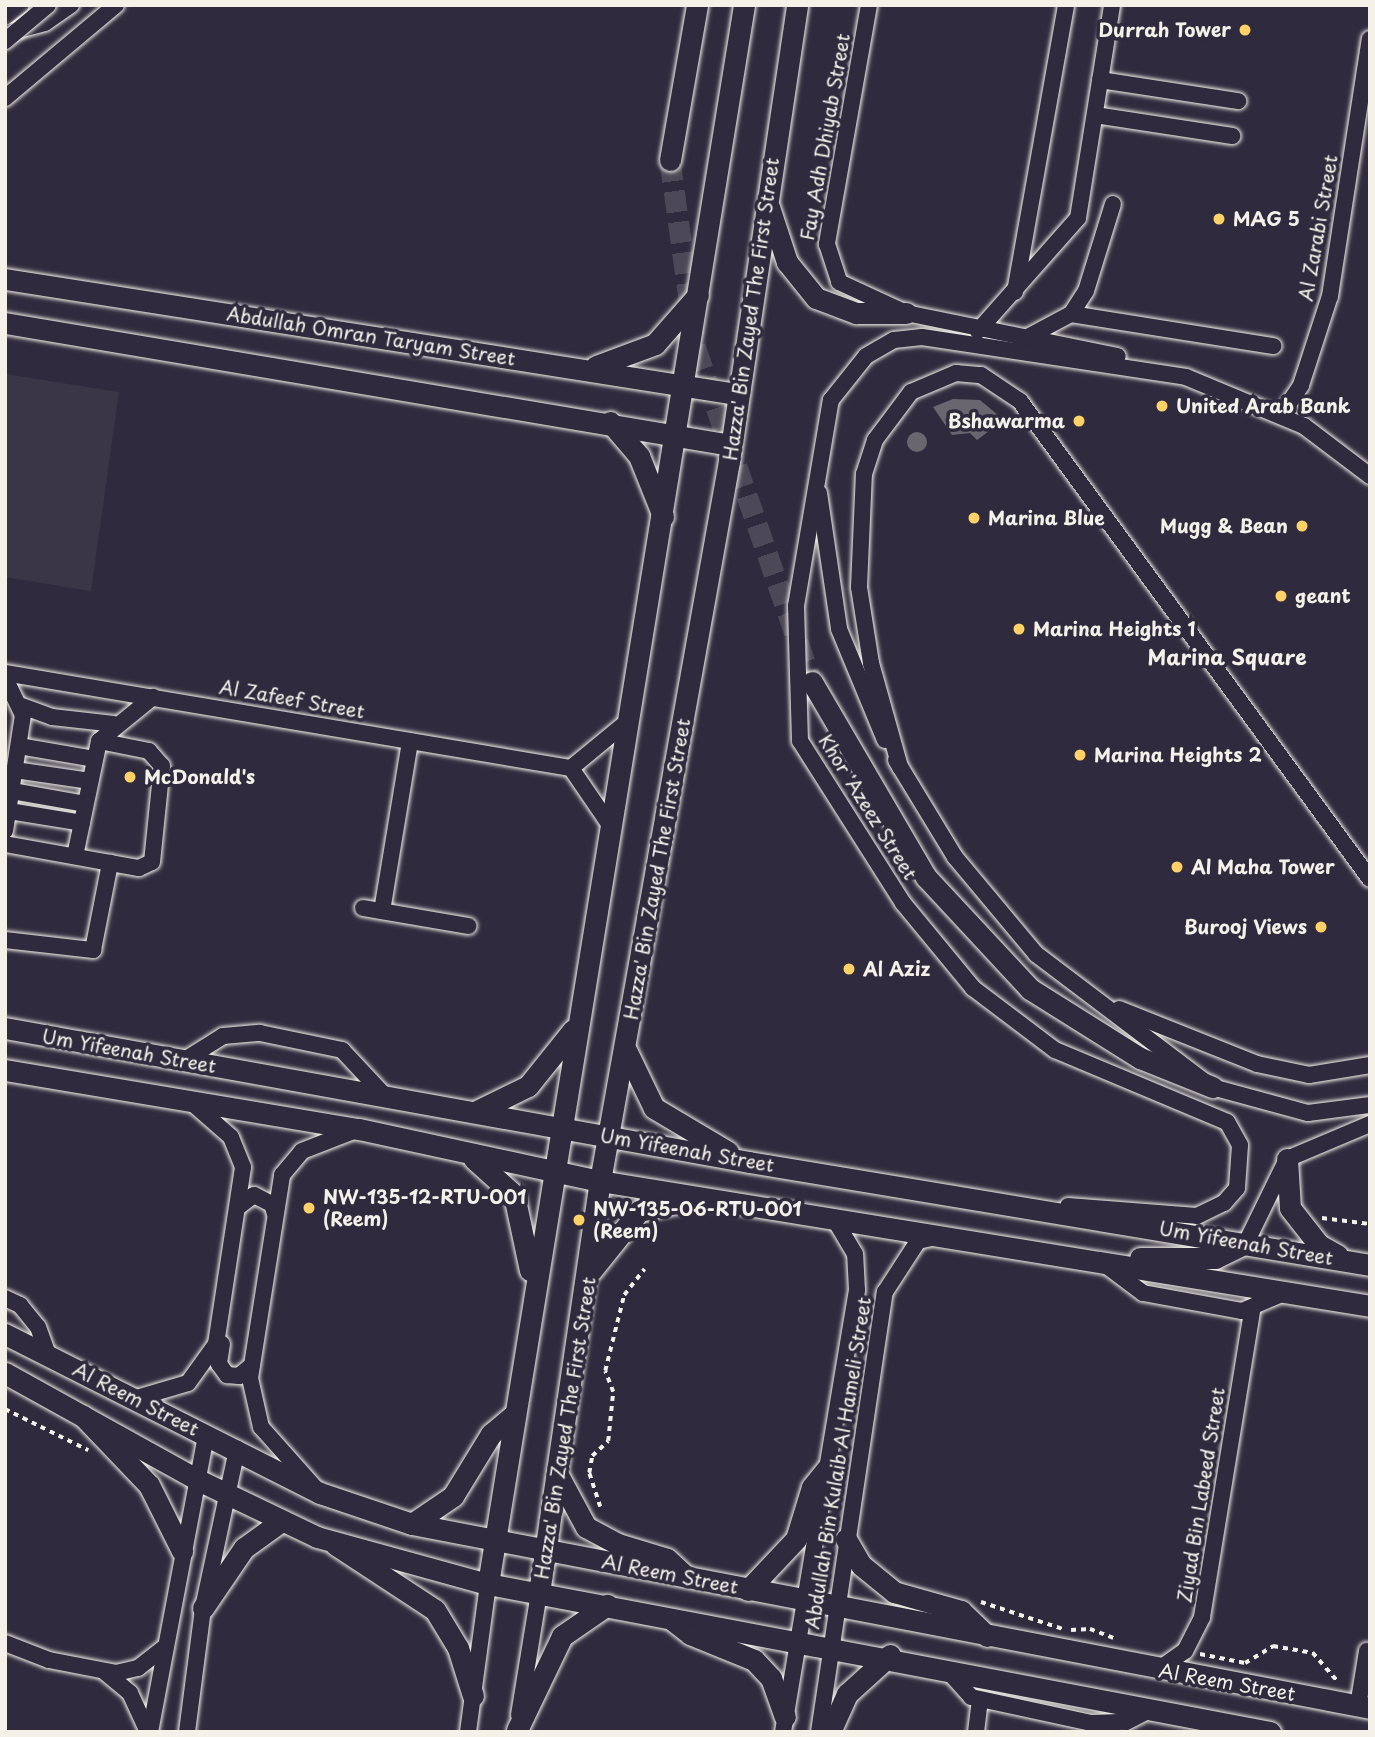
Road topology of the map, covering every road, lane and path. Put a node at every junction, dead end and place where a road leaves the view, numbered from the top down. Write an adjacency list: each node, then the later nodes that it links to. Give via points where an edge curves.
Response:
1 (21, 5): 11 (street)
2 (48, 5): 14 (street, bridge)
3 (71, 5): 12 (street, via 33,29)
4 (116, 5): 16 (street)
5 (697, 5): 20 (main road)
6 (744, 5): 24 (main road)
7 (797, 5): 21 (main road, Hazza' Bin Zayed The First Street)
8 (869, 5): 26 (street, Fay Adh Dhiyab Street, via 827,254 846,289)
9 (1066, 5): 25 (street)
10 (1112, 5): 15 (street)
11 (5, 16)
12 (5, 33)
13 (1370, 39): 36 (street, Al Zarabi Street, via 1330,296 1301,385)
14 (5, 41)
15 (1100, 80): 17 (street); 18 (street)
16 (5, 98)
17 (1238, 101)
18 (1095, 115): 19 (street); 25 (street, via 1078,218)
19 (1232, 136)
20 (670, 160)
21 (767, 195): 26 (main road, via 778,240 807,291 856,313); 35 (main road, Hazza' Bin Zayed The First Street)
22 (1113, 204): 27 (street, via 1086,291)
23 (5, 279): 32 (main road, Abdullah Omran Taryam Street)
24 (699, 293): 32 (main road, via 644,352); 34 (main road)
25 (1015, 294): 29 (street)
26 (906, 313): 29 (street, Khor 'Azeez Street)
27 (1071, 314): 30 (street); 31 (street)
28 (5, 323): 37 (main road)
29 (978, 331): 30 (street, Khor 'Azeez Street)
30 (1023, 340): 33 (street, Khor 'Azeez Street, via 1151,363)
31 (1273, 346)
32 (587, 369): 34 (main road, Abdullah Omran Taryam Street)
33 (1186, 377): 36 (street, Khor 'Azeez Street); 41 (street, Khor 'Azeez Street, via 922,337 894,340 851,370 831,400)
34 (686, 384): 35 (main road, Abdullah Omran Taryam Street); 38 (main road)
35 (737, 394): 39 (main road, Hazza' Bin Zayed The First Street)
36 (1281, 415): 40 (street, Khor 'Azeez Street)
37 (610, 422): 38 (main road); 42 (main road, via 639,456)
38 (678, 435): 39 (main road); 42 (main road)
39 (730, 445): 75 (main road, Hazza' Bin Zayed The First Street)
40 (1370, 476)
41 (818, 487): 54 (street, via 839,629 868,707); 94 (street, Khor 'Azeez Street, via 796,606 795,700 800,741 851,828 973,988 1055,1050 1227,1122 1240,1145 1237,1188 1224,1203 1197,1216)
42 (663, 517): 48 (main road)
43 (5, 673): 46 (street, Al Zafeef Street)
44 (5, 678): 47 (street)
45 (812, 682): 79 (main road, via 926,877 1030,989 1140,1058)
46 (153, 697): 49 (street); 51 (street, Al Zafeef Street)
47 (22, 706): 49 (street, via 52,717); 52 (street)
48 (628, 721): 55 (street); 62 (main road)
49 (114, 724): 50 (street)
50 (99, 741): 53 (street); 66 (street, via 149,751 164,772 152,862 139,868)
51 (410, 741): 55 (street, Al Zafeef Street); 69 (street)
52 (19, 746): 53 (street); 56 (street)
53 (94, 759): 57 (street)
54 (900, 767): 67 (street, via 871,663 859,587 864,474 875,440 911,392 933,378 981,375 1020,401); 72 (street, via 988,902 1036,954)
55 (571, 768): 62 (street)
56 (15, 770): 57 (street); 58 (street)
57 (90, 781): 59 (street)
58 (12, 791): 59 (street); 60 (street)
59 (85, 804): 61 (street)
60 (9, 811): 61 (street); 63 (street)
61 (82, 823): 65 (street)
62 (612, 828): 73 (main road)
63 (5, 831)
64 (5, 844): 65 (street)
65 (75, 856): 66 (street)
66 (110, 863): 71 (street, via 93,950)
67 (1370, 879)
68 (363, 908): 69 (street)
69 (382, 911): 70 (street)
70 (468, 926)
71 (5, 940)
72 (1094, 999): 77 (street, via 1257,1064 1309,1075); 79 (street)
73 (578, 1023): 83 (main road, via 528,1086); 85 (main road)
74 (5, 1028): 76 (main road, Um Yifeenah Street)
75 (626, 1044): 87 (main road, Hazza' Bin Zayed The First Street); 90 (main road, via 638,1085 654,1108)
76 (183, 1061): 80 (main road, Um Yifeenah Street); 80 (street, via 223,1036 260,1033 342,1050)
77 (1370, 1065)
78 (5, 1070): 81 (main road)
79 (1212, 1087): 82 (street, via 1308,1112)
80 (385, 1096): 83 (main road, Um Yifeenah Street)
81 (192, 1104): 86 (main road); 95 (street, via 225,1130 240,1154)
82 (1370, 1105)
83 (475, 1112): 85 (main road, Um Yifeenah Street)
84 (1370, 1124): 89 (street)
85 (560, 1125): 87 (main road, Um Yifeenah Street); 91 (main road)
86 (359, 1129): 88 (main road); 96 (street, via 317,1143 291,1162)
87 (609, 1137): 90 (main road, Um Yifeenah Street); 92 (main road, Hazza' Bin Zayed The First Street)
88 (454, 1148): 91 (main road); 110 (main road, via 489,1166 514,1195)
89 (1287, 1158): 98 (main road, via 1285,1192); 101 (street)
90 (749, 1162): 94 (main road, Um Yifeenah Street)
91 (552, 1170): 92 (main road); 110 (main road)
92 (600, 1181): 93 (main road); 106 (main road, Hazza' Bin Zayed The First Street)
93 (708, 1196): 97 (main road); 106 (main road, via 639,1211)
94 (996, 1200): 101 (main road, Um Yifeenah Street)
95 (238, 1207): 96 (street, via 254,1195 272,1204); 108 (street)
96 (275, 1214): 117 (street)
97 (833, 1217): 100 (main road); 111 (street, Abdullah Bin Kulaib Al Hameli Street, via 855,1254)
98 (1297, 1223): 99 (path, via 1308,1216); 102 (main road)
99 (1370, 1224)
100 (947, 1235): 103 (main road); 114 (street, Abdullah Bin Kulaib Al Hameli Street, via 918,1241 892,1272)
101 (1247, 1243): 102 (main road, Um Yifeenah Street); 103 (main road, via 1215,1258)
102 (1348, 1261): 104 (main road, Um Yifeenah Street)
103 (1103, 1263): 107 (main road); 113 (street, via 1143,1293)
104 (1370, 1265)
105 (644, 1269): 131 (path, via 625,1295 605,1371 613,1392 608,1441 592,1456 589,1473)
106 (590, 1273): 127 (main road, Hazza' Bin Zayed The First Street)
107 (1284, 1293): 112 (main road); 113 (street)
108 (223, 1297): 117 (street, via 222,1370 239,1376); 119 (street, via 206,1366 173,1391)
109 (5, 1298): 116 (street, via 20,1305 38,1327)
110 (534, 1300): 122 (main road)
111 (855, 1302): 114 (street); 126 (street, Abdullah Bin Kulaib Al Hameli Street)
112 (1370, 1306)
113 (1252, 1310): 155 (street, Ziyad Bin Labeed Street, via 1202,1617)
114 (883, 1311): 134 (street, Abdullah Bin Kulaib Al Hameli Street)
115 (5, 1334): 116 (main road, Al Reem Street)
116 (48, 1354): 119 (main road, Al Reem Street)
117 (252, 1365): 129 (street, via 250,1400 261,1427)
118 (5, 1373): 121 (main road, Al Reem Street)
119 (137, 1398): 123 (main road, Al Reem Street)
120 (5, 1409): 125 (path)
121 (81, 1411): 128 (main road, Al Reem Street); 137 (main road, via 92,1431 149,1485)
122 (515, 1414): 133 (main road, via 491,1434 453,1496); 136 (main road)
123 (206, 1434): 124 (main road, Al Reem Street); 128 (street)
124 (237, 1449): 129 (main road, Al Reem Street); 130 (street)
125 (92, 1452)
126 (830, 1465): 141 (main road, via 812,1486 796,1539); 143 (street, Abdullah Bin Kulaib Al Hameli Street)
127 (558, 1471): 138 (main road, Hazza' Bin Zayed The First Street); 139 (main road, via 571,1508 586,1527 667,1559)
128 (196, 1479): 130 (main road, Al Reem Street); 137 (street)
129 (320, 1493): 133 (main road, Al Reem Street)
130 (228, 1494): 132 (main road, Al Reem Street); 147 (street)
131 (600, 1507)
132 (280, 1522): 135 (main road, Al Reem Street); 147 (main road, via 244,1548)
133 (412, 1524): 136 (main road, Al Reem Street)
134 (846, 1539): 146 (street, Abdullah Bin Kulaib Al Hameli Street); 149 (main road, via 862,1565 894,1592 961,1611)
135 (332, 1541): 140 (main road, Al Reem Street); 161 (main road, via 435,1610 458,1648)
136 (494, 1541): 138 (main road, Al Reem Street); 140 (main road)
137 (181, 1551): 154 (street)
138 (545, 1551): 139 (main road, Al Reem Street); 142 (main road, Hazza' Bin Zayed The First Street)
139 (686, 1577): 141 (main road, Al Reem Street)
140 (488, 1584): 142 (main road, Al Reem Street); 161 (street)
141 (748, 1590): 143 (main road, Al Reem Street)
142 (539, 1593): 145 (main road, Al Reem Street); 167 (street, Hazza' Bin Zayed The First Street)
143 (808, 1600): 146 (main road, Al Reem Street); 150 (street, Abdullah Bin Kulaib Al Hameli Street)
144 (973, 1601): 151 (path)
145 (607, 1605): 148 (main road, Al Reem Street); 167 (main road, via 562,1636)
146 (838, 1607): 149 (main road, Al Reem Street); 153 (street, Abdullah Bin Kulaib Al Hameli Street)
147 (203, 1608): 169 (street)
148 (670, 1617): 150 (main road, Al Reem Street); 165 (main road, via 690,1634 754,1660 771,1678)
149 (987, 1636): 159 (main road, Al Reem Street)
150 (801, 1639): 153 (main road, Al Reem Street); 165 (street, Abdullah Bin Kulaib Al Hameli Street)
151 (1124, 1642)
152 (5, 1643): 160 (street)
153 (832, 1645): 157 (main road, Al Reem Street); 171 (street, Abdullah Bin Kulaib Al Hameli Street)
154 (165, 1647): 160 (street, via 138,1668); 168 (street)
155 (1185, 1651): 159 (street, Ziyad Bin Labeed Street); 163 (path, via 1245,1663 1273,1646 1313,1653 1335,1681)
156 (1367, 1651): 163 (street)
157 (890, 1656): 158 (main road, Al Reem Street); 172 (main road, via 847,1694)
158 (947, 1670): 162 (street, via 964,1692); 164 (main road, Al Reem Street)
159 (1159, 1670): 163 (main road, Al Reem Street)
160 (105, 1672): 168 (street, via 130,1693)
161 (473, 1696): 170 (street)
162 (981, 1700): 164 (street, via 1100,1724 1126,1722); 173 (street)
163 (1363, 1700)
164 (1151, 1709): 166 (main road, Al Reem Street)
165 (784, 1724)
166 (1212, 1726): 174 (main road, Al Reem Street)
167 (517, 1731)
168 (149, 1732)
169 (187, 1732)
170 (468, 1732)
171 (819, 1732)
172 (830, 1732)
173 (976, 1732)
174 (1270, 1732)

